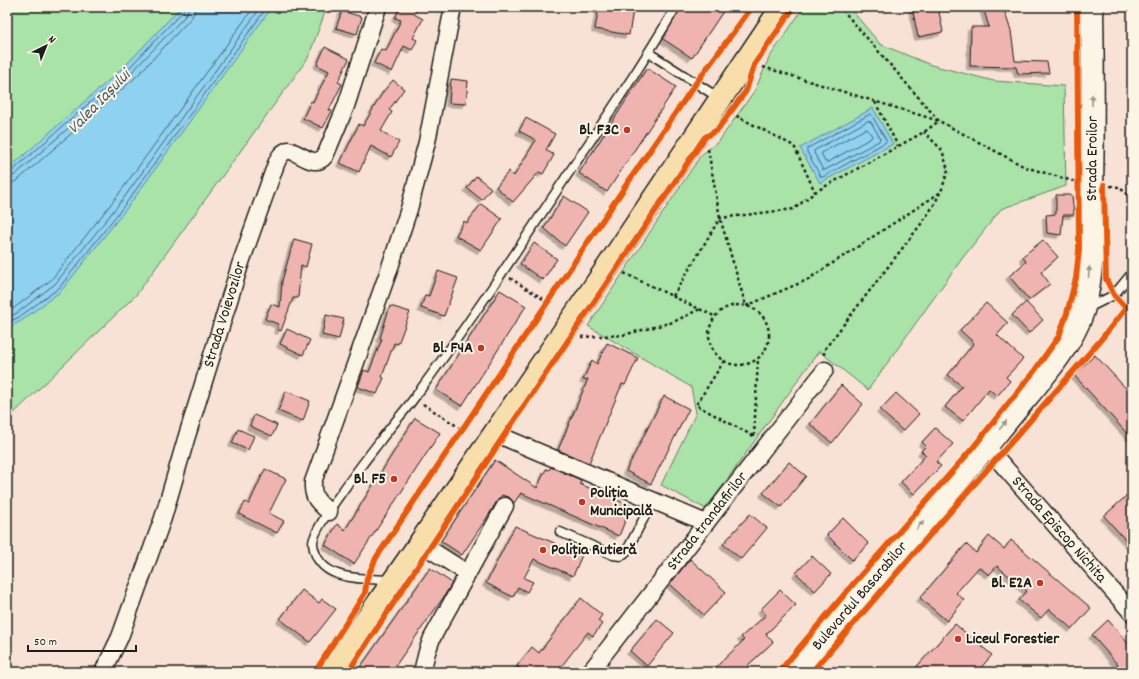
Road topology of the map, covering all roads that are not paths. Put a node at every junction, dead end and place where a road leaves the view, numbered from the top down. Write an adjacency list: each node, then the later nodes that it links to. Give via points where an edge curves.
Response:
1 (378, 7): 22 (street, Strada Voievozilor, via 360,68 325,156 319,161 313,161 288,150 280,155 240,265 163,518 120,637)
2 (454, 7): 15 (street, via 426,142 409,209 313,482 313,492)
3 (676, 7): 6 (lane)
4 (782, 7): 7 (main road)
5 (1092, 7): 9 (main road, Strada Eroilor, one-way to 5, via 1092,234)
6 (649, 53): 7 (lane); 15 (lane, via 503,274)
7 (728, 106): 11 (main road, via 609,266)
8 (1132, 273): 9 (lane, via 1114,295)
9 (1083, 310): 12 (main road, Bulevardul Basarabilor, one-way to 9, via 1066,346 1076,330)
10 (825, 370): 16 (street, Strada trandafirilor, via 761,440)
11 (494, 434): 13 (street); 18 (main road)
12 (986, 446): 21 (street, Strada Episcop Nichita); 26 (main road, Bulevardul Basarabilor, one-way to 12)
13 (653, 500): 16 (street); 17 (lane, via 626,552 621,556 613,556)
14 (505, 506): 19 (street)
15 (329, 512): 20 (lane, via 312,541 316,556 325,568 338,576)
16 (706, 523): 25 (street, Strada trandafirilor)
17 (560, 532)
18 (420, 543): 19 (street); 20 (main road)
19 (467, 573): 24 (street, via 432,638)
20 (394, 580): 23 (main road)
21 (1132, 612)
22 (103, 672)
23 (330, 672)
24 (422, 672)
25 (590, 672)
26 (795, 672)

